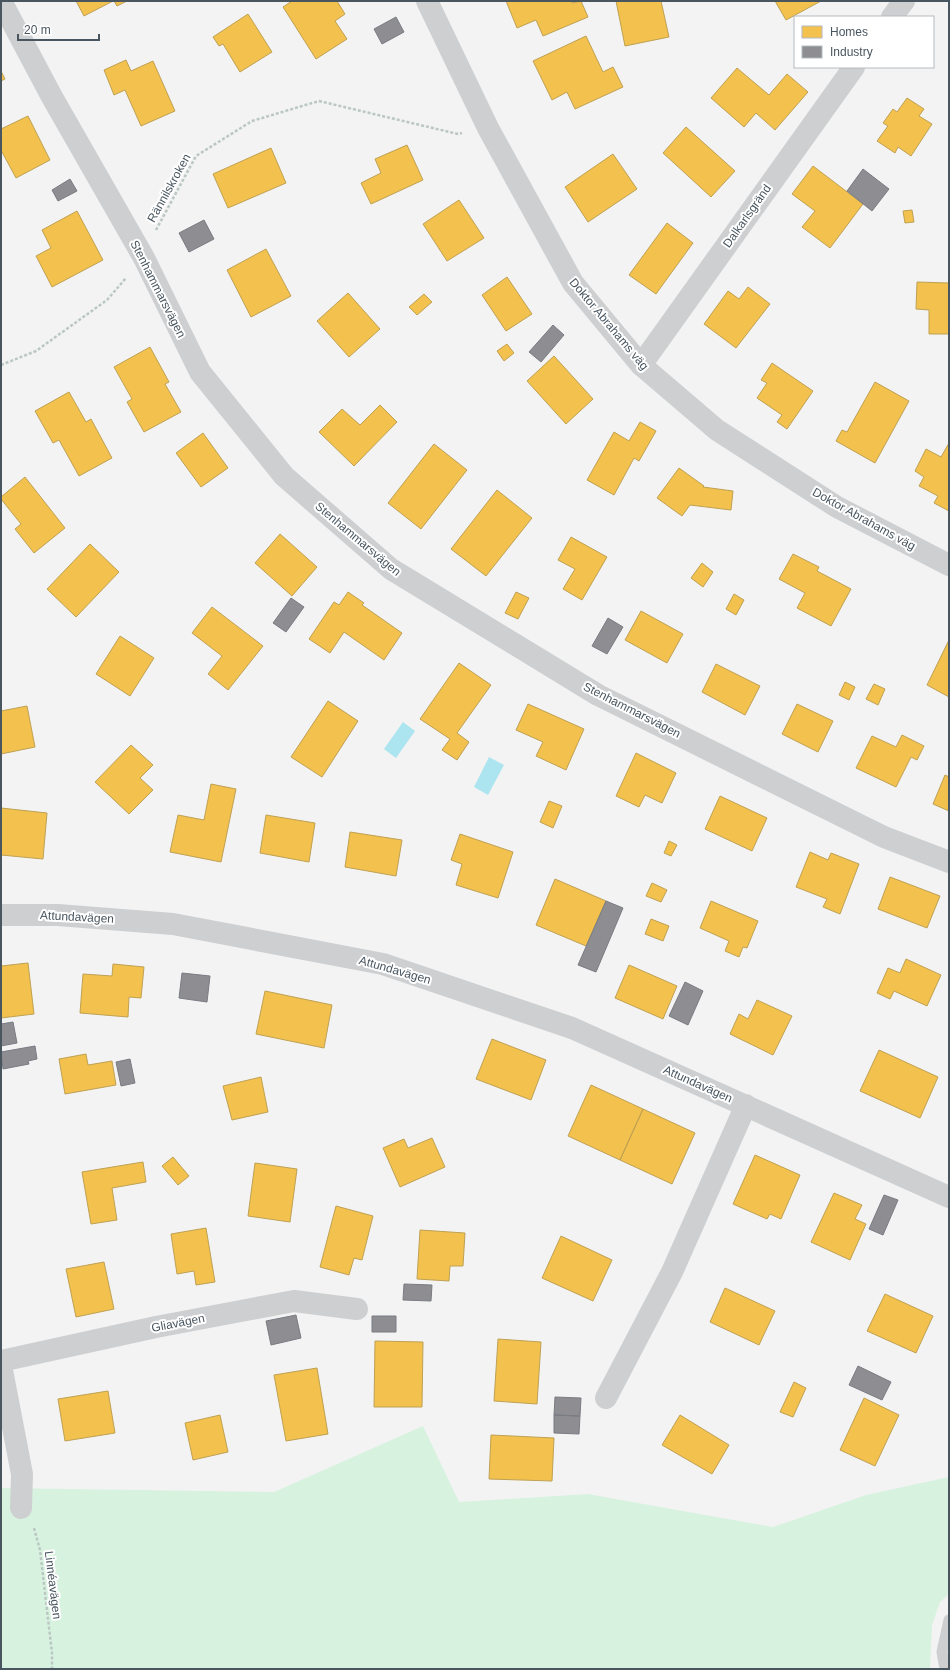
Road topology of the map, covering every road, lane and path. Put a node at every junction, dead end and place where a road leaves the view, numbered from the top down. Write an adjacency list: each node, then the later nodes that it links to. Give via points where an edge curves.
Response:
1 (1, 1): 7 (street, Stenhammarsvägen, via 52,97)
2 (427, 1): 6 (street, Doktor Abrahams väg)
3 (904, 1): 4 (street)
4 (893, 16)
5 (853, 68): 9 (street, Dalkarlsgränd)
6 (488, 128): 7 (path, Rännilskroken, via 458,134 319,101 252,121 196,156 164,212); 9 (street, Doktor Abrahams väg, via 573,282)
7 (144, 258): 8 (path, Rännilskroken, via 107,300 36,351); 11 (street, Stenhammarsvägen, via 200,372 284,476 391,569 598,695 884,837)
8 (1, 365)
9 (641, 365): 10 (street, Doktor Abrahams väg, via 724,435 837,507)
10 (949, 565)
11 (949, 862)
12 (1, 915): 13 (street, Attundavägen, via 58,915 173,924 383,964 572,1028)
13 (746, 1105): 14 (street, Attundavägen); 18 (street, Attundavägen, via 672,1272)
14 (949, 1197)
15 (357, 1310): 16 (street, Gliavägen, via 294,1301 156,1327)
16 (1, 1361)
17 (1, 1366): 19 (street, via 22,1474)
18 (606, 1398)
19 (21, 1508): 21 (path, Linnéavägen, via 34,1527 40,1550)
20 (949, 1620): 22 (lane, via 942,1652)
21 (52, 1669)
22 (946, 1669)

